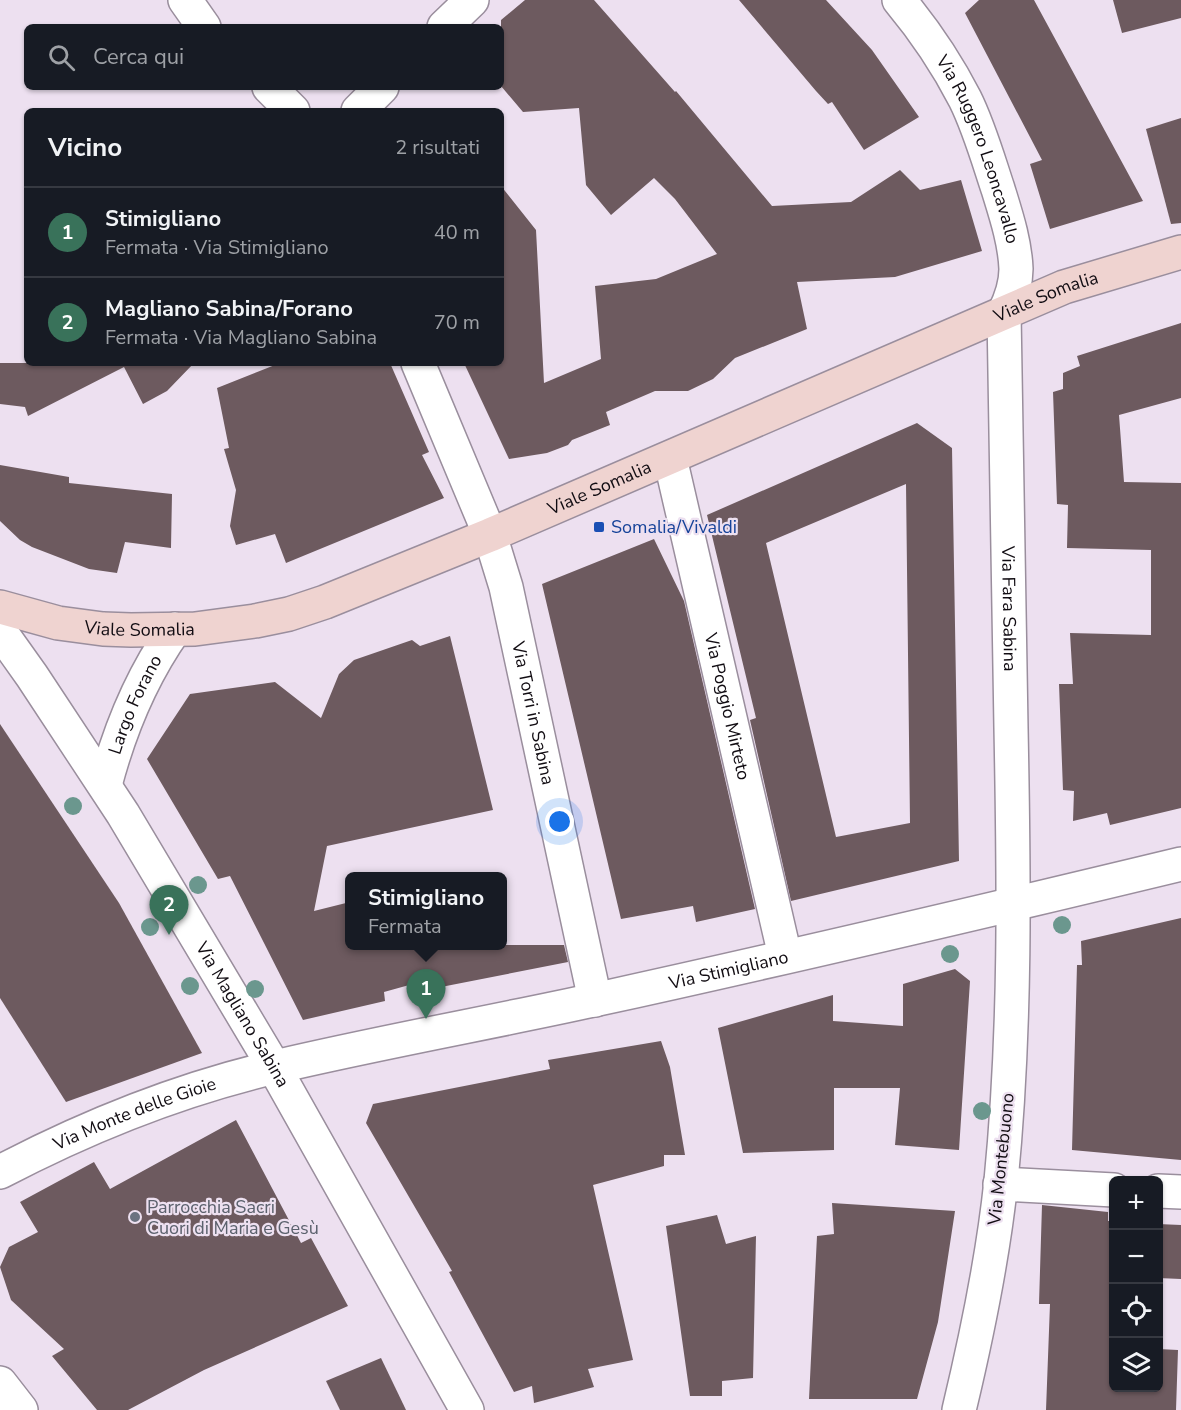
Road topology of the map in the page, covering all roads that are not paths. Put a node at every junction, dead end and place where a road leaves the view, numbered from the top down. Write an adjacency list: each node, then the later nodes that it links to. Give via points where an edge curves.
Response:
1 (185, 0): 4 (street)
2 (472, 0): 5 (street)
3 (899, 0): 11 (street, Via Ruggero Leoncavallo, via 933,45 979,130 1015,255 1015,283)
4 (202, 24)
5 (447, 24)
6 (272, 90): 8 (street)
7 (379, 90): 9 (street)
8 (289, 108)
9 (361, 108)
10 (1181, 252): 11 (main road, Viale Somalia, via 1064,287)
11 (1004, 313): 13 (main road, Viale Somalia); 20 (street, Via Fara Sabina)
12 (419, 366): 14 (street, Via Torri in Sabina)
13 (670, 458): 14 (main road, Viale Somalia); 21 (street, Via Poggio Mirteto)
14 (490, 535): 16 (main road, Viale Somalia, via 289,614); 22 (street, Via Torri in Sabina, via 506,587)
15 (0, 607): 16 (main road, Viale Somalia, via 72,626)
16 (176, 629): 18 (street, Largo Forano, via 133,701)
17 (0, 631): 18 (street, Via Magliano Sabina)
18 (105, 785): 23 (street, Via Magliano Sabina)
19 (1181, 864): 20 (street, Via Stimigliano)
20 (1014, 904): 21 (street, Via Stimigliano); 25 (street, Via Montebuono, via 1010,1054)
21 (785, 956): 22 (street, Via Stimigliano)
22 (595, 1000): 23 (street, Via Stimigliano)
23 (273, 1067): 24 (street, Via Monte delle Gioie, via 144,1109 63,1141); 31 (street, Via Magliano Sabina)
24 (0, 1172)
25 (1000, 1184): 26 (street); 32 (street, Via Montebuono, via 984,1292)
26 (1109, 1190)
27 (1163, 1191): 28 (street)
28 (1181, 1192)
29 (0, 1383): 30 (street)
30 (21, 1410)
31 (467, 1410)
32 (959, 1410)

